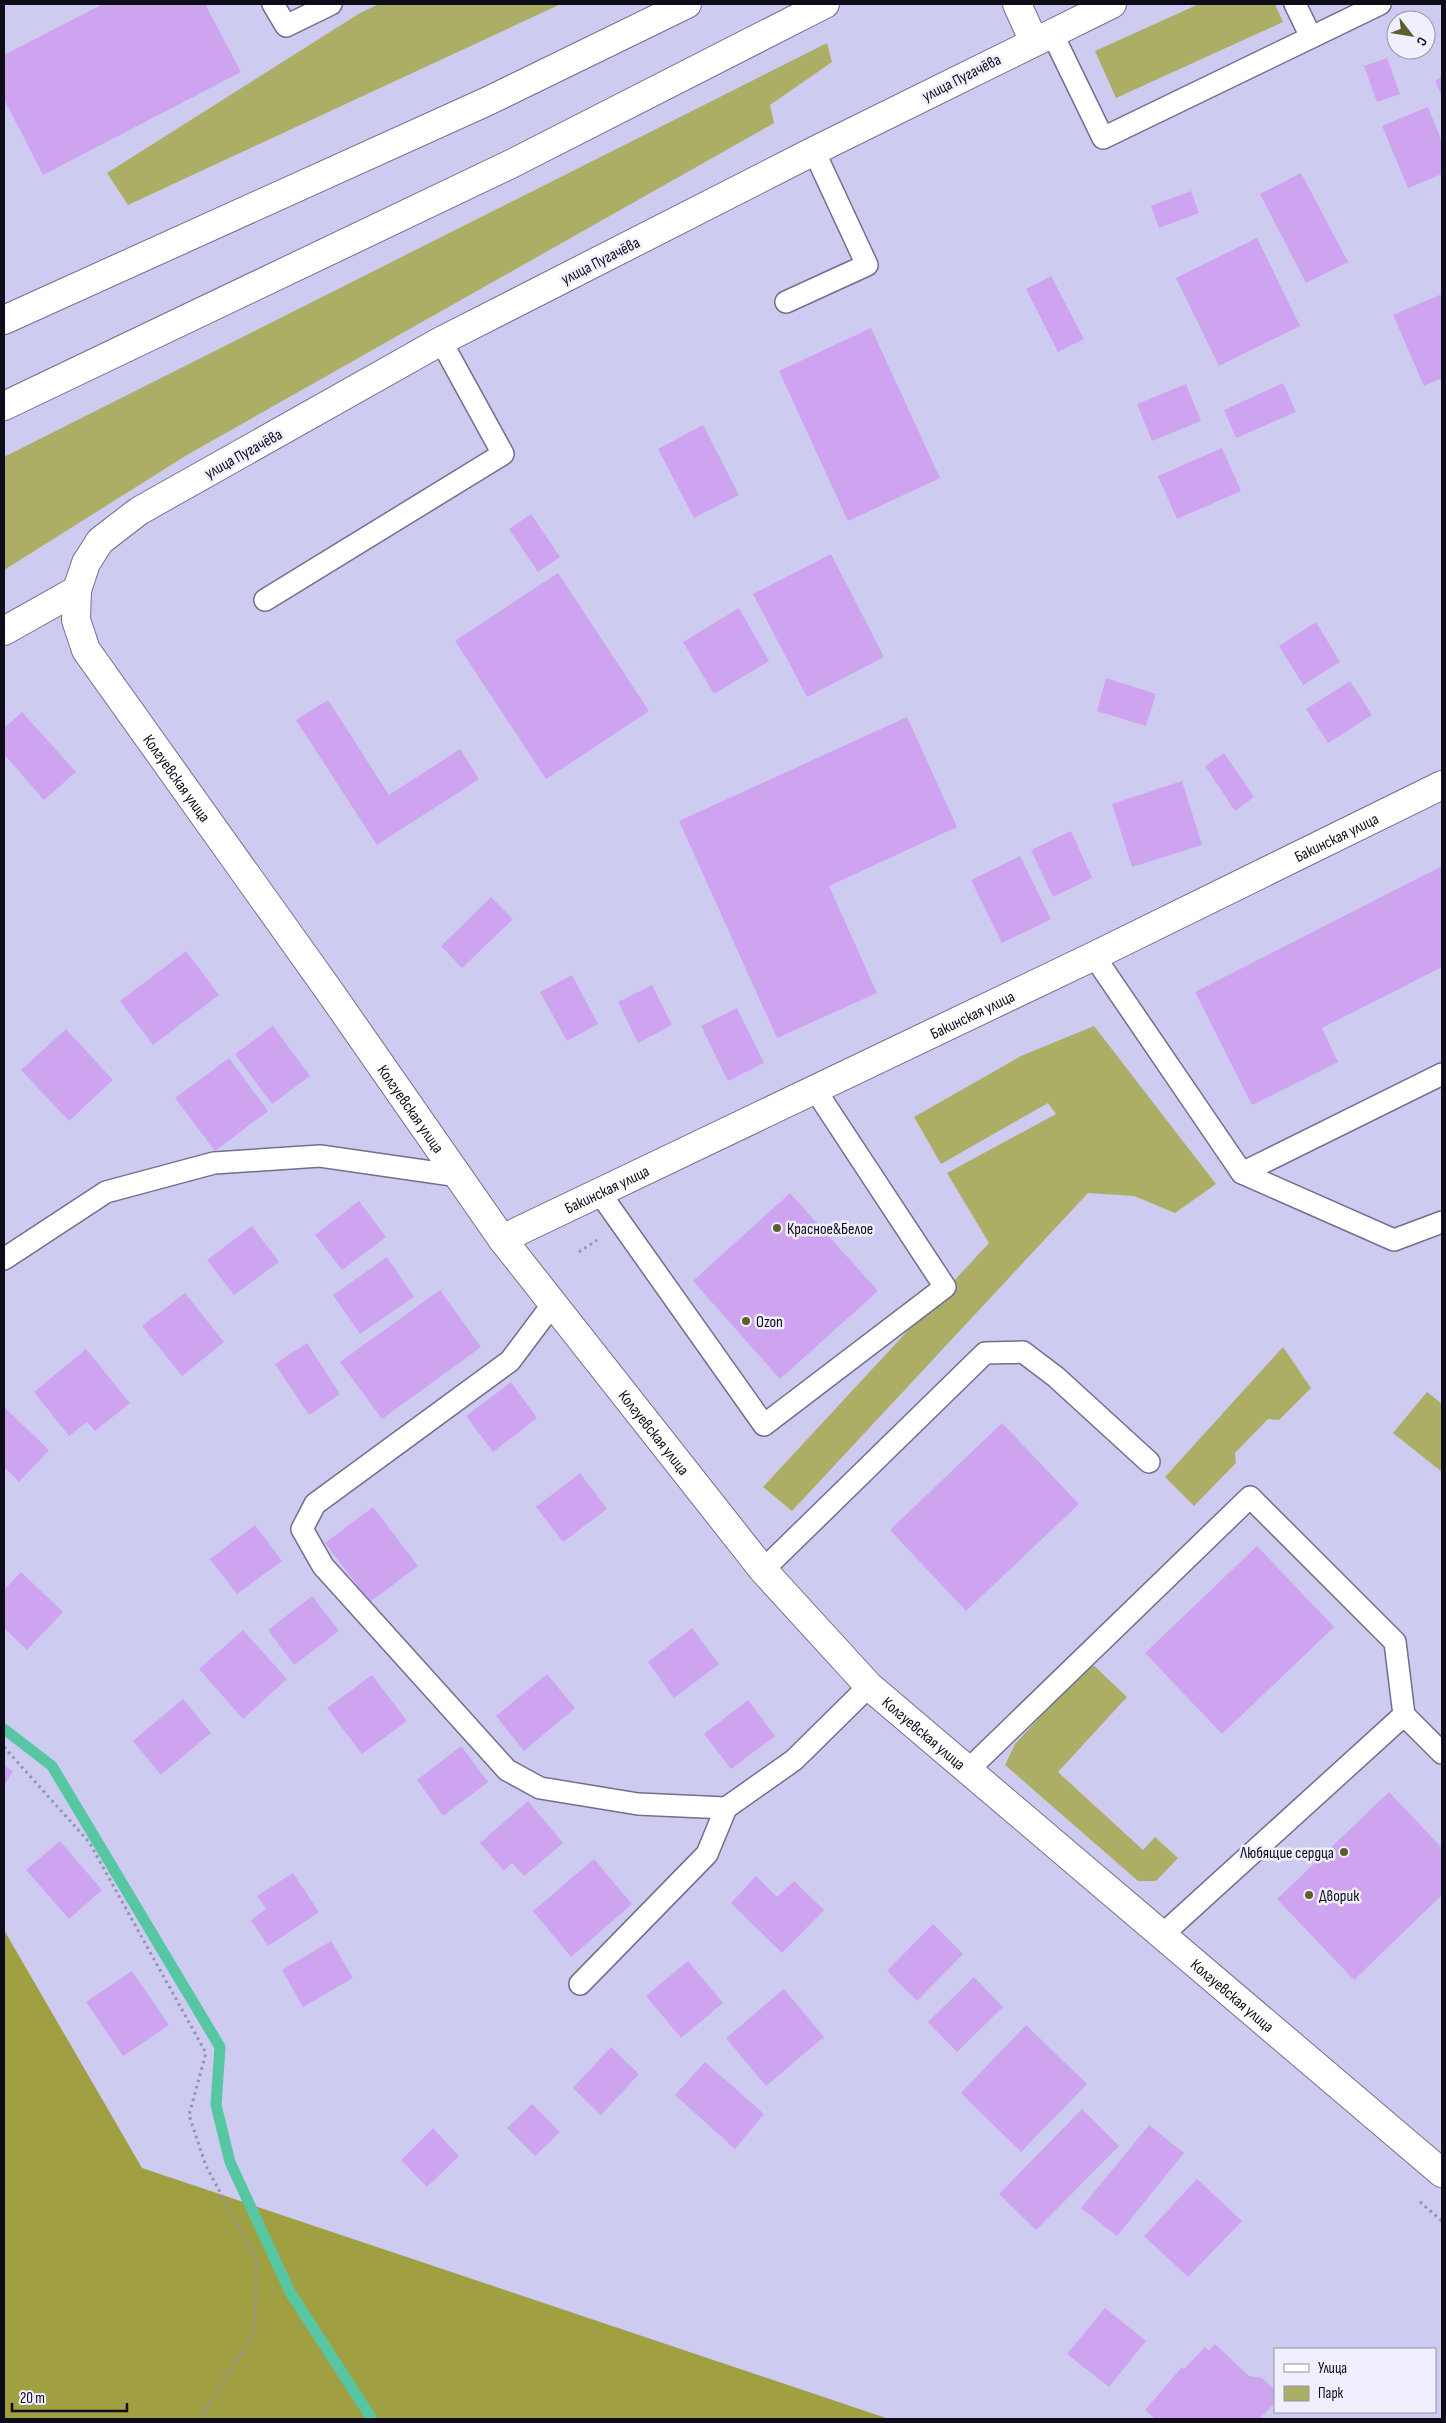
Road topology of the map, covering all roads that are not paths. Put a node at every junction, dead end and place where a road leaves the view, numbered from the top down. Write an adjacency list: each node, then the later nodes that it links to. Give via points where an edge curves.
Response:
1 (273, 4): 2 (lane, via 286,26)
2 (331, 4)
3 (687, 4): 13 (street, via 488,101)
4 (825, 4): 15 (street, via 511,164)
5 (1016, 4): 9 (street)
6 (1112, 4): 9 (street, улица Пугачёва)
7 (1295, 4): 10 (lane)
8 (1380, 4): 10 (lane)
9 (1043, 37): 10 (lane, via 1103,138); 11 (street, улица Пугачёва)
10 (1311, 37)
11 (814, 151): 12 (lane, via 867,265); 14 (street, улица Пугачёва)
12 (786, 302)
13 (4, 320)
14 (441, 341): 16 (street, улица Пугачёва, via 139,511); 18 (lane, via 504,454)
15 (4, 406)
16 (100, 541): 17 (street, Колгуевская улица, via 86,563)
17 (77, 590): 19 (street); 25 (street, Колгуевская улица, via 76,620 86,650)
18 (265, 600)
19 (4, 631)
20 (1442, 786): 21 (street, Бакинская улица)
21 (1094, 956): 23 (street, Бакинская улица); 24 (lane)
22 (1442, 1074): 24 (lane)
23 (814, 1088): 26 (street, Бакинская улица); 26 (lane, via 945,1287 764,1425)
24 (1242, 1173): 27 (lane, via 1394,1240)
25 (459, 1176): 28 (street, Колгуевская улица); 29 (lane, via 320,1156 214,1163 106,1192)
26 (599, 1192): 28 (street, Бакинская улица)
27 (1442, 1222)
28 (502, 1239): 30 (street, Колгуевская улица)
29 (4, 1259)
30 (552, 1305): 32 (street, Колгуевская улица); 37 (lane, via 510,1361 315,1504 302,1529 323,1566 507,1770 540,1788 638,1804)
31 (1149, 1462): 32 (lane, via 1056,1377 1023,1352 985,1353)
32 (763, 1570): 33 (street, Колгуевская улица)
33 (869, 1686): 36 (street, Колгуевская улица); 37 (lane, via 794,1760)
34 (1404, 1715): 35 (lane); 36 (lane, via 1395,1642 1250,1497); 38 (lane)
35 (1442, 1753)
36 (968, 1770): 38 (street, Колгуевская улица)
37 (726, 1808): 39 (lane, via 707,1854)
38 (1162, 1935): 40 (street, Колгуевская улица)
39 (580, 1984)
40 (1442, 2174)

